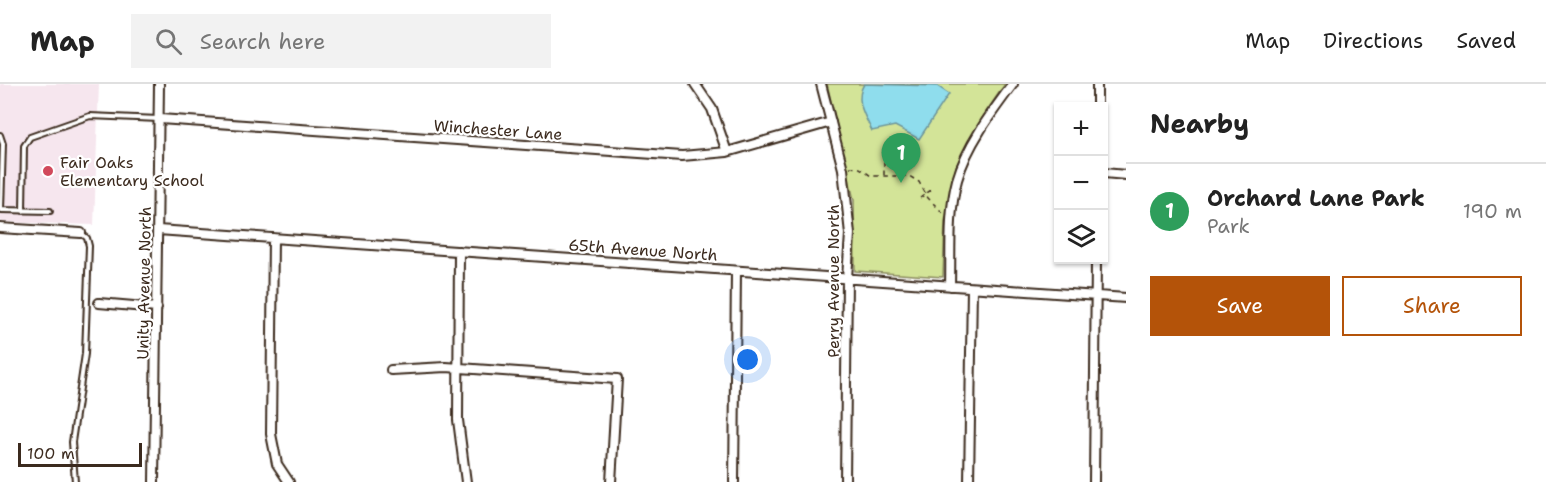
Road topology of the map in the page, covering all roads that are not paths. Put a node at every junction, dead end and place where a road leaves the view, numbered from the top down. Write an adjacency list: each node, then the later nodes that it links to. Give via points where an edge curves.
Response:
1 (159, 84): 7 (street, Unity Avenue North)
2 (695, 84): 10 (street, via 712,109)
3 (821, 84): 8 (street, Perry Avenue North)
4 (1014, 84): 24 (street, via 975,141 958,179 951,221)
5 (1097, 84): 6 (street)
6 (1097, 102)
7 (160, 119): 10 (street, Winchester Lane, via 681,156); 14 (lane, via 90,116 30,137 24,146); 17 (street, Unity Avenue North)
8 (831, 122): 10 (street, Winchester Lane); 23 (street, Perry Avenue North, via 848,201)
9 (0, 135): 13 (lane)
10 (728, 152)
11 (1108, 173): 12 (street)
12 (1126, 175)
13 (0, 210): 14 (lane)
14 (23, 211): 15 (lane)
15 (50, 211)
16 (0, 228): 18 (street)
17 (158, 230): 19 (street, 65th Avenue North); 29 (street, Unity Avenue North)
18 (81, 232): 33 (lane, via 89,246 85,354 72,442)
19 (273, 238): 20 (street, 65th Avenue North); 32 (street, via 271,434 277,464)
20 (459, 251): 22 (street, 65th Avenue North); 30 (street)
21 (1096, 264): 26 (street)
22 (736, 270): 23 (street, 65th Avenue North); 37 (street)
23 (847, 278): 24 (street, 65th Avenue North); 38 (street, Perry Avenue North)
24 (950, 286): 25 (street, 65th Avenue North)
25 (972, 288): 26 (street, 65th Avenue North); 39 (street)
26 (1096, 296): 27 (street, 65th Avenue North); 40 (street)
27 (1126, 298)
28 (99, 303): 29 (street)
29 (157, 308): 34 (street, Unity Avenue North)
30 (458, 368): 31 (street); 35 (street, via 458,420); 36 (street, via 617,379)
31 (391, 370)
32 (287, 480)
33 (75, 482)
34 (153, 482)
35 (466, 482)
36 (611, 482)
37 (734, 482)
38 (845, 482)
39 (969, 482)
40 (1094, 482)

